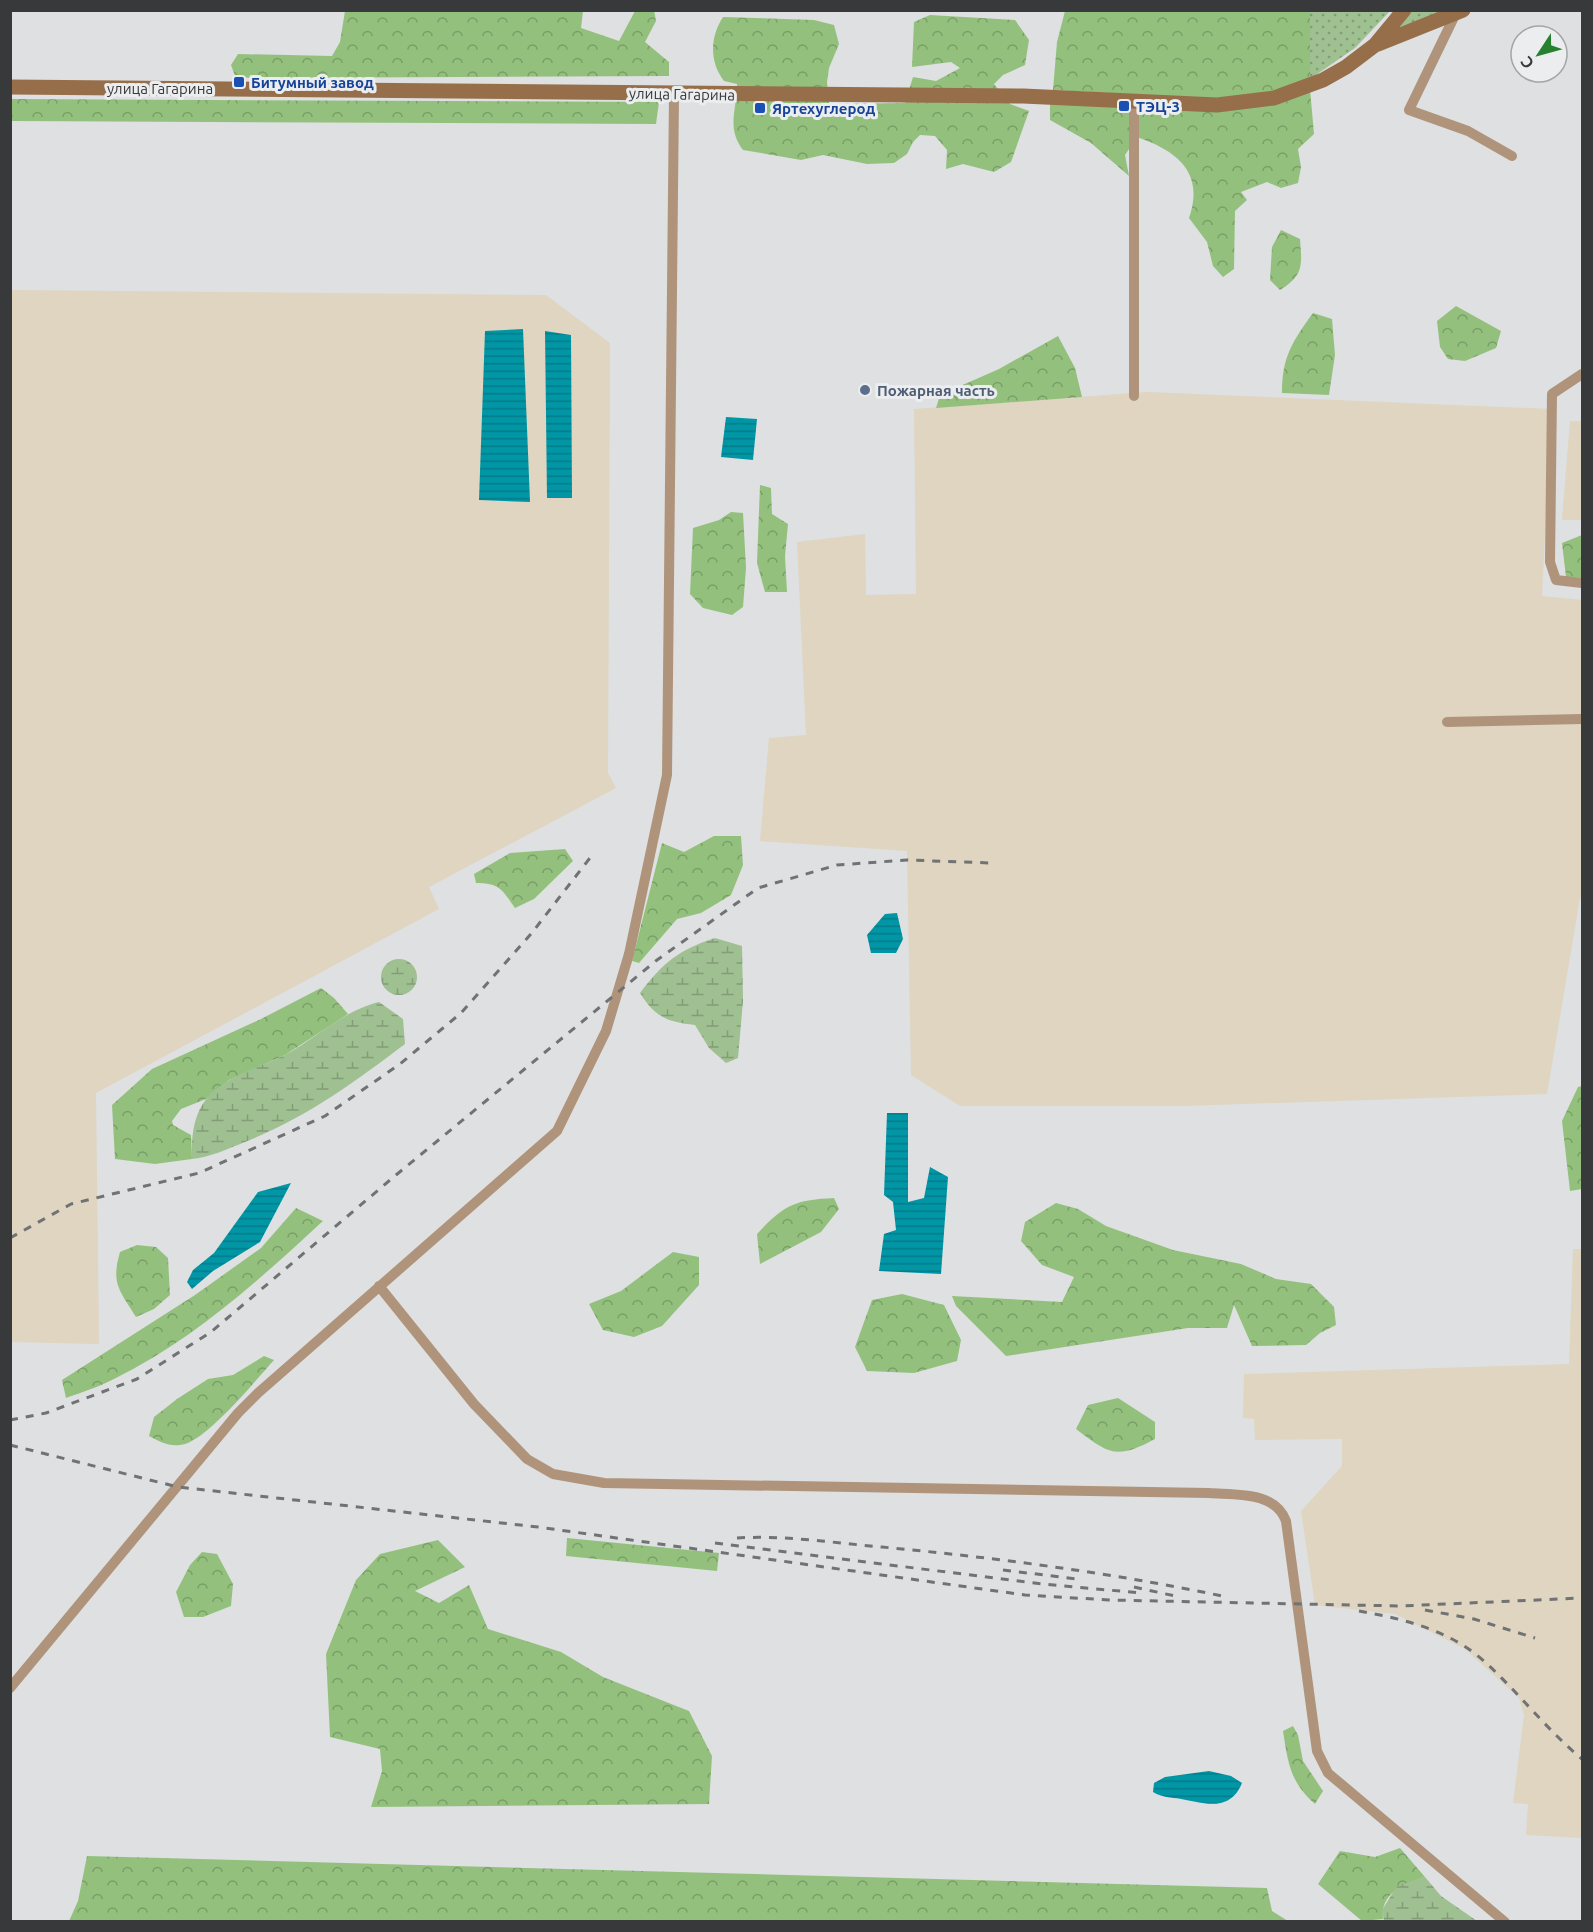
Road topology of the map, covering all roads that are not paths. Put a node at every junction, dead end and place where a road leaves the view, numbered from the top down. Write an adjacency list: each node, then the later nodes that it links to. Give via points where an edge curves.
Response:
1 (1404, 10): 3 (main road, улица Гагарина)
2 (1459, 12): 3 (main road, улица Гагарина); 7 (street, via 1409,110 1468,131)
3 (1375, 45): 6 (main road, улица Гагарина, via 1323,80 1274,98 1217,105)
4 (10, 87): 5 (main road, улица Гагарина)
5 (674, 95): 6 (main road, улица Гагарина, via 1023,96); 13 (street, via 667,775 629,954 606,1031 557,1131)
6 (1134, 102): 9 (street)
7 (1512, 156)
8 (1582, 374): 10 (street, via 1552,394 1550,562 1556,579)
9 (1134, 396)
10 (1582, 583)
11 (1582, 719): 12 (street)
12 (1447, 722)
13 (379, 1286): 14 (street, via 238,1413); 15 (street, via 495,1428 539,1468 567,1478 604,1483 1209,1493 1273,1503 1282,1510 1286,1521 1317,1751 1328,1773)
14 (10, 1689)
15 (1505, 1922)

